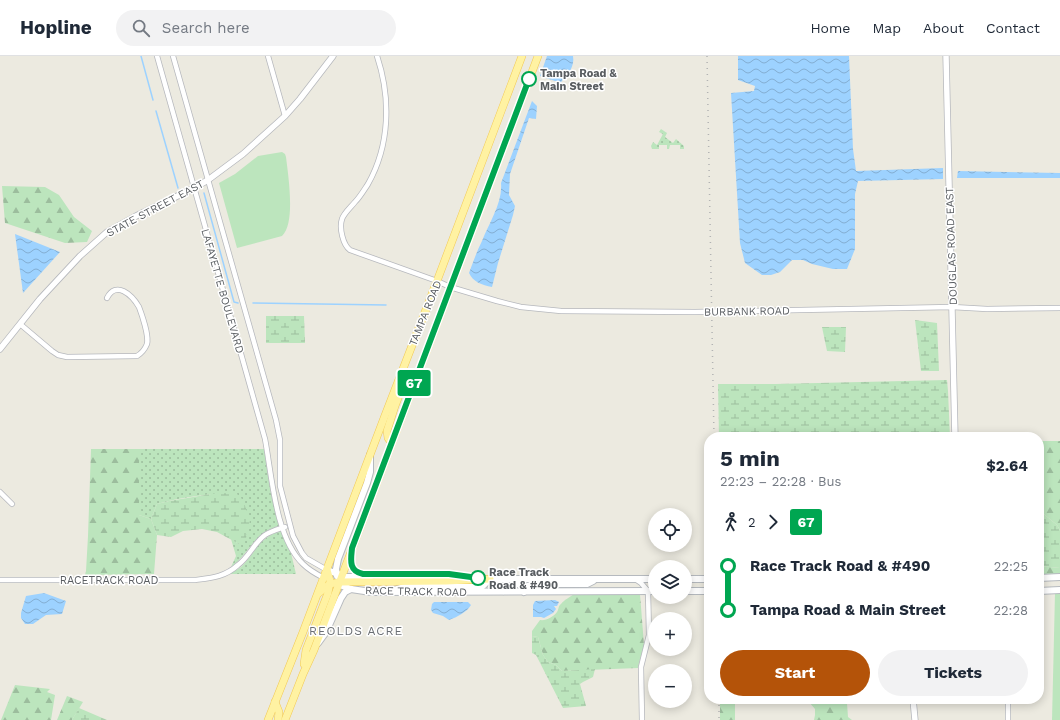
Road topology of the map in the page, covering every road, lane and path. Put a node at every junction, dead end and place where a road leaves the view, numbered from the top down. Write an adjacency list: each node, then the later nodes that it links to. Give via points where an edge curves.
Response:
1 (157, 56): 11 (street, LAFAYETTE BOULEVARD)
2 (173, 56): 10 (street, LAFAYETTE BOULEVARD)
3 (268, 56): 9 (street)
4 (333, 56): 9 (street, STATE STREET EAST)
5 (377, 56): 12 (street, BURBANK ROAD, via 386,91 382,149 368,184 342,217 343,240 350,250)
6 (522, 56): 12 (main road, TAMPA ROAD)
7 (538, 56): 13 (main road, TAMPA ROAD)
8 (946, 56): 15 (street, DOUGLAS ROAD EAST)
9 (285, 116): 10 (street, STATE STREET EAST, via 243,154)
10 (208, 180): 11 (street, STATE STREET EAST); 25 (street, LAFAYETTE BOULEVARD, via 276,420 280,440 280,486)
11 (194, 188): 17 (street, STATE STREET EAST, via 107,232 80,256); 26 (street, LAFAYETTE BOULEVARD, via 265,439 273,494)
12 (437, 281): 13 (street, BURBANK ROAD); 19 (main road, TAMPA ROAD)
13 (450, 287): 15 (street, BURBANK ROAD, via 521,307 579,312); 21 (main road, TAMPA ROAD)
14 (107, 298): 17 (street, via 114,289 119,289 138,307 148,338 146,346 137,356 58,355)
15 (952, 307): 16 (street, BURBANK ROAD); 20 (street, DOUGLAS ROAD EAST)
16 (1060, 308)
17 (20, 324): 18 (street, STATE STREET EAST)
18 (0, 349)
19 (406, 361): 21 (main road, via 403,385 387,431); 22 (main road, TAMPA ROAD)
20 (954, 432)
21 (392, 442): 27 (main road, TAMPA ROAD)
22 (370, 453): 28 (main road, TAMPA ROAD); 40 (main road, via 370,472 338,559)
23 (0, 492): 24 (street)
24 (12, 504)
25 (290, 525): 26 (street); 28 (street, LAFAYETTE BOULEVARD, via 297,545 306,558)
26 (283, 528): 39 (street, RACETRACK ROAD, via 265,535 239,565 218,577 194,580); 40 (street, LAFAYETTE BOULEVARD, via 288,543 298,559 313,573)
27 (352, 548): 29 (main road, via 351,561 358,573 449,574); 40 (main road, TAMPA ROAD)
28 (327, 570): 40 (main road, TAMPA ROAD); 40 (main road, RACE TRACK ROAD)
29 (467, 577): 40 (main road, RACE TRACK ROAD, via 355,577); 41 (main road, RACE TRACK ROAD)
30 (1044, 578): 31 (main road)
31 (1060, 578)
32 (511, 579): 33 (main road, RACE TRACK ROAD); 41 (main road, RACE TRACK ROAD); 50 (main road, via 521,586)
33 (598, 579): 34 (main road, RACE TRACK ROAD); 50 (main road, via 587,584 535,584 528,586)
34 (609, 579): 35 (main road, RACE TRACK ROAD); 51 (main road)
35 (634, 579): 36 (main road, RACE TRACK ROAD); 43 (street)
36 (648, 579)
37 (692, 579): 38 (main road)
38 (704, 579)
39 (0, 580)
40 (335, 580): 41 (main road); 42 (main road, RACE TRACK ROAD); 54 (main road); 55 (main road, via 306,650); 56 (main road, via 317,595)
41 (490, 580): 48 (main road, via 479,587 405,587); 49 (main road)
42 (351, 589): 48 (main road, RACE TRACK ROAD); 54 (main road, via 340,598 326,632)
43 (648, 589)
44 (1060, 590): 47 (main road)
45 (692, 591): 46 (main road)
46 (704, 591)
47 (1044, 591)
48 (386, 592): 49 (main road, RACE TRACK ROAD)
49 (504, 592): 50 (main road, RACE TRACK ROAD)
50 (524, 592): 51 (main road, RACE TRACK ROAD)
51 (617, 592): 52 (main road, RACE TRACK ROAD)
52 (648, 592)
53 (651, 604): 62 (street, via 649,635 641,667)
54 (315, 646): 55 (main road)
55 (303, 674): 61 (main road)
56 (275, 702): 59 (main road); 60 (main road, via 279,712)
57 (913, 704): 63 (street)
58 (1008, 704): 64 (street)
59 (268, 720)
60 (278, 720)
61 (285, 720)
62 (642, 720)
63 (915, 720)
64 (1008, 720)

